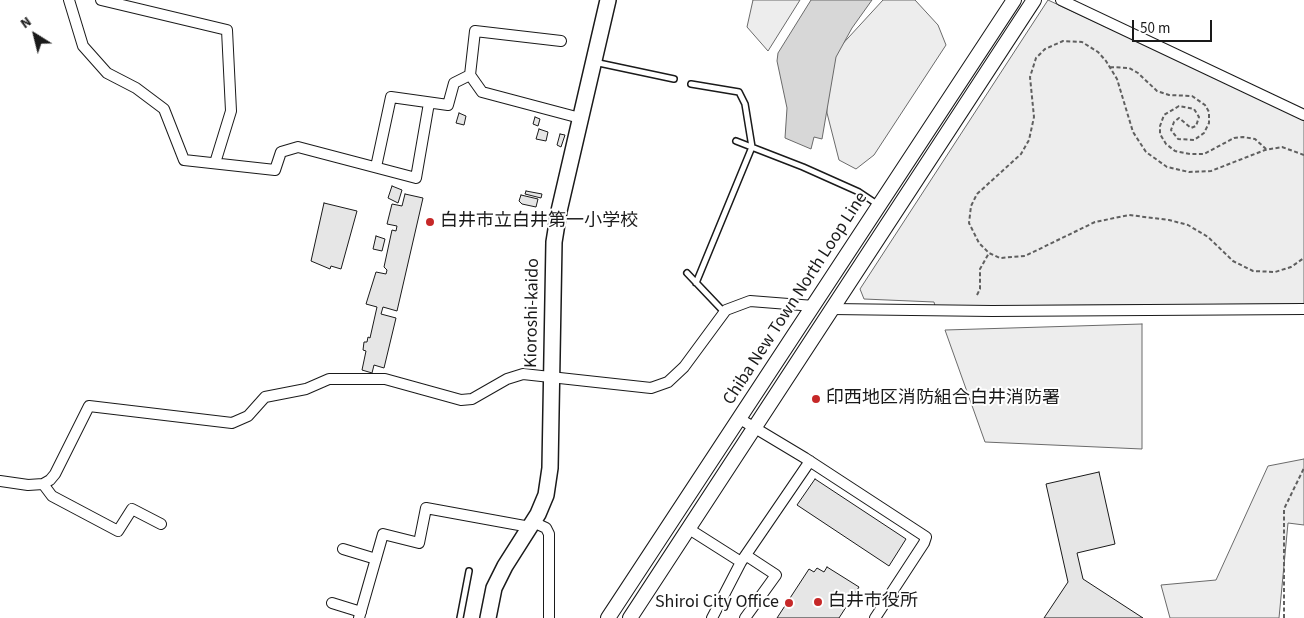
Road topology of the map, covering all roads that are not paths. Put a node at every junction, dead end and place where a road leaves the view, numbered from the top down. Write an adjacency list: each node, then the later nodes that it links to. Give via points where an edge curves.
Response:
1 (70, 0): 18 (street, via 83,46 95,61 107,73 136,88 164,109 184,160)
2 (101, 0): 7 (street)
3 (608, 0): 9 (main road, Kioroshi-kaido)
4 (1014, 0): 20 (main road, Chiba New Town North Loop Line)
5 (1034, 0): 24 (main road, Chiba New Town North Loop Line)
6 (1061, 0): 14 (street)
7 (132, 4): 18 (street, via 227,30 231,112)
8 (561, 41): 10 (street, via 474,31)
9 (594, 62): 11 (lane); 15 (main road, Kioroshi-kaido)
10 (470, 75): 13 (street, via 454,83 448,105); 15 (street, via 482,92)
11 (674, 79)
12 (691, 84): 17 (lane, via 739,92 745,104)
13 (429, 103): 19 (street, via 391,97); 19 (street, via 416,178)
14 (1304, 115)
15 (580, 118): 27 (main road, Kioroshi-kaido, via 554,242)
16 (736, 141): 17 (lane)
17 (752, 147): 20 (lane, via 858,192); 22 (lane)
18 (215, 163): 19 (street, via 275,170 281,152 298,147)
19 (376, 168)
20 (879, 206): 23 (main road, Chiba New Town North Loop Line)
21 (687, 273): 22 (lane)
22 (696, 283): 26 (lane)
23 (814, 306): 26 (street, via 750,301); 28 (main road, Chiba New Town North Loop Line)
24 (832, 309): 25 (street); 29 (main road, Chiba New Town North Loop Line)
25 (1304, 309)
26 (724, 312): 27 (street, via 684,367 668,382 651,388)
27 (551, 376): 32 (street, via 523,374 507,379 472,399 461,400 385,380 329,380 306,389 265,397 248,416 232,423 89,406 55,474); 34 (main road, Kioroshi-kaido, via 550,468 546,495)
28 (740, 419): 29 (street); 45 (main road, Chiba New Town North Loop Line)
29 (754, 428): 30 (street); 35 (main road, Chiba New Town North Loop Line)
30 (810, 461): 38 (street); 49 (street, via 926,537)
31 (0, 481): 32 (street)
32 (42, 484): 33 (street, via 52,496 118,531 132,510)
33 (161, 524)
34 (531, 525): 37 (street, via 426,508 419,543 383,534); 43 (main road, Kioroshi-kaido, via 504,566 494,588); 44 (street, via 546,528 549,534)
35 (689, 529): 38 (street); 46 (main road, Chiba New Town North Loop Line)
36 (343, 549): 37 (street)
37 (376, 559): 41 (street)
38 (744, 559): 47 (street); 48 (street, via 776,576)
39 (469, 571): 42 (lane)
40 (332, 603): 41 (street)
41 (360, 615)
42 (460, 618)
43 (488, 618)
44 (549, 618)
45 (608, 618)
46 (630, 618)
47 (712, 618)
48 (745, 618)
49 (874, 618)

